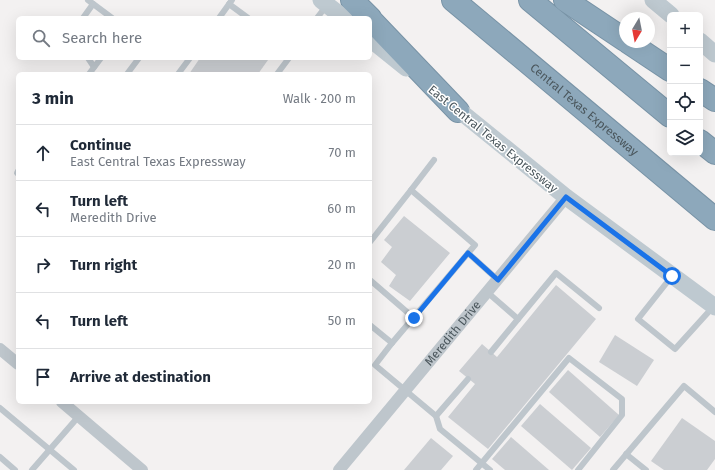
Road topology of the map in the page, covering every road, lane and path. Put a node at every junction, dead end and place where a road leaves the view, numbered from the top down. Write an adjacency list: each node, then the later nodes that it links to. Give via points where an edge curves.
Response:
1 (352, 0): 15 (highway)
2 (453, 0): 42 (highway, Central Texas Expressway)
3 (530, 0): 36 (highway)
4 (565, 0): 17 (highway)
5 (653, 0): 9 (main road)
6 (91, 2): 10 (lane); 11 (lane)
7 (230, 2): 12 (lane); 13 (lane)
8 (322, 7): 14 (main road)
9 (667, 12)
10 (84, 16)
11 (109, 16)
12 (220, 16)
13 (246, 16)
14 (340, 16)
15 (368, 16)
16 (372, 20): 35 (highway)
17 (619, 36)
18 (372, 41): 35 (main road, East Central Texas Expressway)
19 (703, 44): 21 (main road)
20 (637, 48): 28 (highway)
21 (715, 54)
22 (89, 60): 27 (lane)
23 (99, 60): 27 (lane)
24 (138, 60): 30 (lane)
25 (188, 60): 31 (lane)
26 (287, 60): 32 (lane)
27 (94, 67): 29 (lane)
28 (667, 68)
29 (90, 72)
30 (128, 72)
31 (180, 72)
32 (278, 72)
33 (703, 92): 34 (highway)
34 (715, 100)
35 (458, 111): 41 (main road, East Central Texas Expressway)
36 (667, 114)
37 (703, 143): 38 (highway)
38 (715, 153)
39 (434, 160): 40 (lane)
40 (411, 190): 43 (lane); 44 (lane, via 475,245)
41 (566, 197): 45 (main road, East Central Texas Expressway); 46 (street, Meredith Drive)
42 (715, 218)
43 (372, 239)
44 (468, 253): 46 (lane); 51 (lane)
45 (672, 276): 49 (main road, East Central Texas Expressway); 49 (lane, via 638,319 675,349)
46 (498, 280): 48 (street, Meredith Drive)
47 (372, 282): 51 (lane)
48 (487, 292): 52 (lane); 59 (street, Meredith Drive)
49 (714, 306)
50 (598, 308): 52 (lane, via 556,273)
51 (414, 318): 54 (lane)
52 (518, 319): 56 (lane)
53 (372, 327): 54 (lane)
54 (392, 343): 59 (lane, via 375,365)
55 (0, 349): 57 (street)
56 (491, 352)
57 (16, 362)
58 (468, 379): 64 (lane)
59 (406, 390): 64 (lane); 73 (street, Meredith Drive)
60 (64, 404): 63 (street)
61 (0, 408): 65 (lane)
62 (715, 412): 66 (lane, via 684,386)
63 (79, 416): 65 (lane); 72 (street)
64 (436, 416): 68 (lane, via 440,429)
65 (50, 450): 70 (lane); 71 (lane)
66 (626, 454): 77 (lane); 78 (lane)
67 (0, 457): 69 (lane)
68 (482, 463): 74 (lane); 75 (lane); 76 (lane, via 568,358 622,399 622,415)
69 (15, 470)
70 (32, 470)
71 (74, 470)
72 (142, 470)
73 (339, 470)
74 (476, 470)
75 (490, 470)
76 (578, 470)
77 (613, 470)
78 (646, 470)

